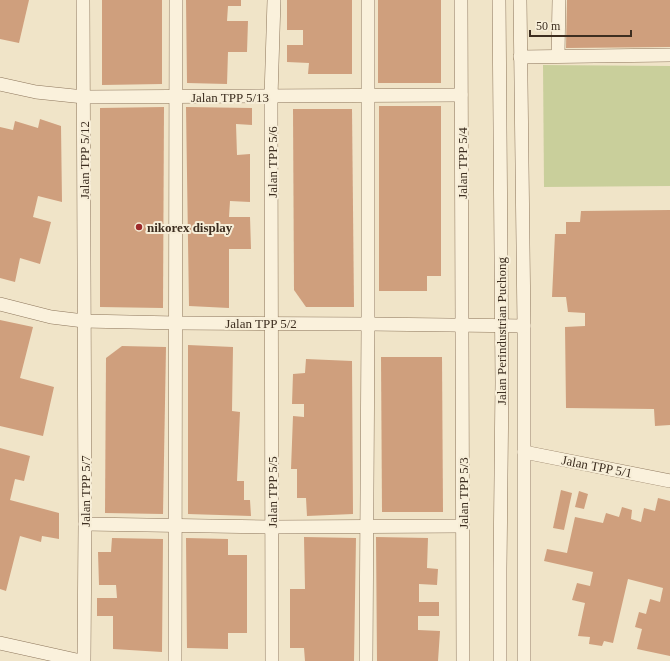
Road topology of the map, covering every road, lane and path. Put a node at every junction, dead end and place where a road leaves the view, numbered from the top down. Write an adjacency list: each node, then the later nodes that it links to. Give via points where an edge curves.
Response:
1 (83, 0): 15 (street, Jalan TPP 5/12)
2 (176, 0): 16 (street)
3 (274, 0): 17 (street, Jalan TPP 5/6)
4 (368, 0): 14 (street)
5 (461, 0): 13 (street, Jalan TPP 5/4)
6 (499, 0): 24 (street, Jalan Perindustrian Puchong)
7 (520, 0): 11 (street, Jalan Perindustrian Puchong)
8 (559, 0): 9 (street)
9 (558, 55): 10 (street); 11 (street)
10 (670, 55)
11 (520, 56): 25 (street, Jalan Perindustrian Puchong)
12 (0, 84): 15 (street, Jalan TPP 5/13, via 36,92)
13 (461, 95): 14 (street, Jalan TPP 5/13); 23 (street, Jalan TPP 5/4)
14 (367, 96): 17 (street, Jalan TPP 5/13); 22 (street)
15 (84, 97): 16 (street, Jalan TPP 5/13); 19 (street, Jalan TPP 5/12)
16 (175, 97): 17 (street, Jalan TPP 5/13); 20 (street)
17 (272, 97): 21 (street, Jalan TPP 5/6)
18 (0, 304): 19 (street, Jalan TPP 5/2, via 51,317)
19 (84, 320): 20 (street, Jalan TPP 5/2); 28 (street, Jalan TPP 5/7)
20 (176, 323): 21 (street, Jalan TPP 5/2); 29 (street)
21 (272, 323): 22 (street, Jalan TPP 5/2); 31 (street, Jalan TPP 5/5)
22 (368, 324): 23 (street, Jalan TPP 5/2); 32 (street)
23 (462, 325): 24 (street, Jalan TPP 5/2); 30 (street, Jalan TPP 5/3)
24 (502, 326): 25 (street, Jalan TPP 5/2); 39 (street, Jalan Perindustrian Puchong)
25 (524, 326): 26 (street, Jalan Perindustrian Puchong)
26 (524, 452): 27 (street, Jalan TPP 5/1); 40 (street, Jalan Perindustrian Puchong)
27 (670, 481)
28 (85, 524): 29 (street); 34 (street, Jalan TPP 5/7)
29 (176, 526): 31 (street); 35 (street)
30 (463, 526): 32 (street); 38 (street, Jalan TPP 5/3)
31 (272, 527): 32 (street); 36 (street, Jalan TPP 5/5)
32 (367, 527): 37 (street)
33 (0, 643): 34 (street)
34 (82, 661)
35 (175, 661)
36 (272, 661)
37 (366, 661)
38 (463, 661)
39 (500, 661)
40 (524, 661)

